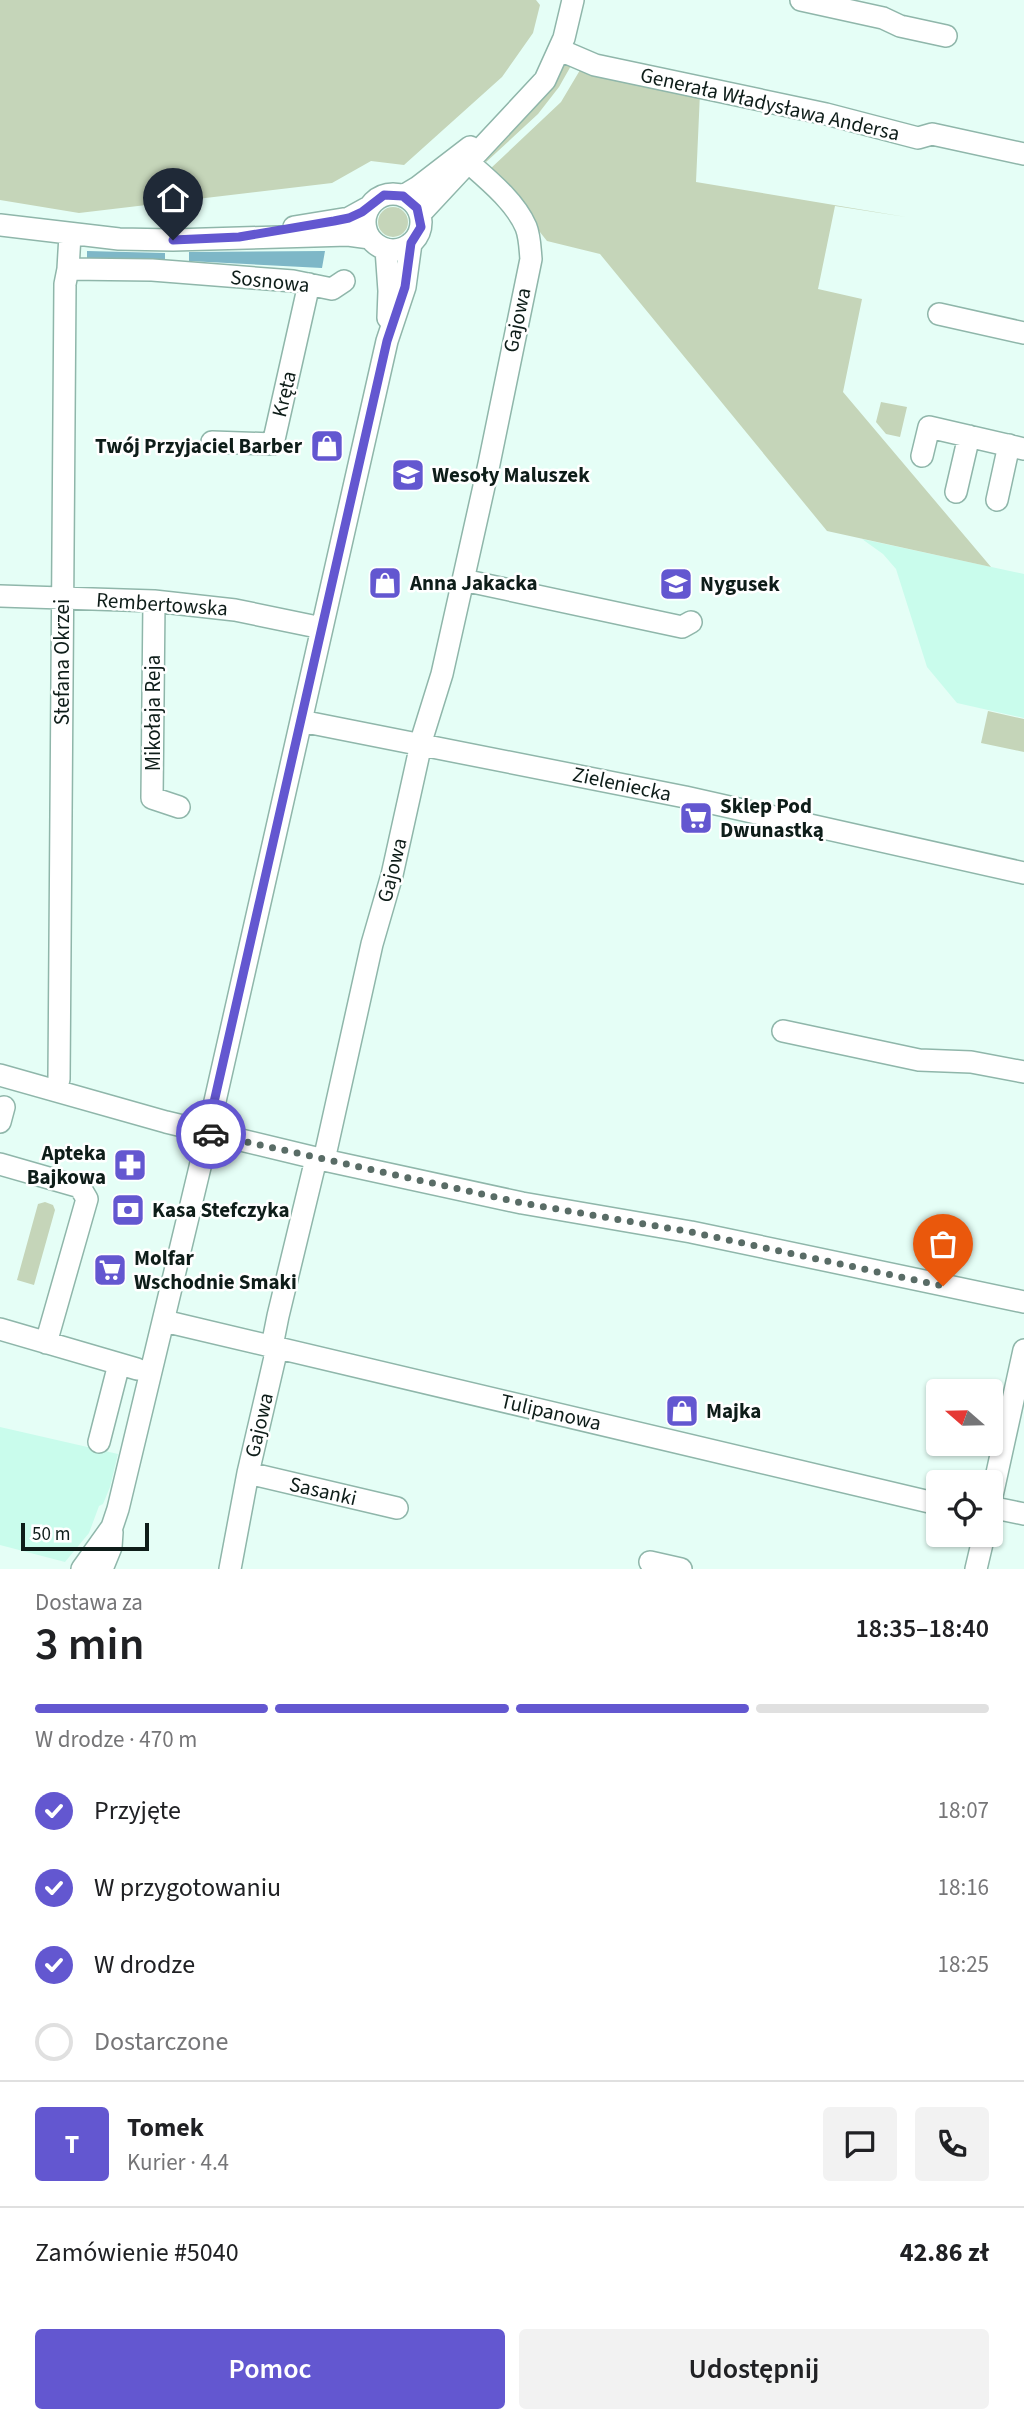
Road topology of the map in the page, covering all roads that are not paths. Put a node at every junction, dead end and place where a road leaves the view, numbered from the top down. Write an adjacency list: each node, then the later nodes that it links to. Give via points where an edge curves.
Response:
1 (573, 0): 4 (street)
2 (801, 0): 3 (street)
3 (946, 36)
4 (560, 50): 5 (street, Generała Władysława Andersa, via 595,65 918,138 932,134); 6 (street, via 536,91)
5 (1024, 154)
6 (464, 159): 7 (street); 9 (street); 27 (street, Gajowa, via 520,217 527,228 531,259)
7 (403, 196): 8 (street, via 384,195); 9 (street)
8 (369, 207): 12 (street, Sosnowa, via 349,218); 13 (street, via 365,219)
9 (420, 214): 14 (street, via 421,227)
10 (0, 225): 11 (street, Sosnowa)
11 (70, 235): 12 (street, Sosnowa, via 173,240); 15 (street, Stefana Okrzei)
12 (239, 237): 13 (street, Sosnowa, via 359,235)
13 (378, 243): 14 (street, via 399,249); 20 (street, via 389,291)
14 (411, 243): 20 (street, via 405,287)
15 (68, 269): 17 (street, Sosnowa, via 152,270); 29 (street, Stefana Okrzei)
16 (344, 281): 17 (street, Sosnowa, via 332,289)
17 (309, 284): 22 (street, Kręta, via 273,444)
18 (939, 314): 19 (street)
19 (1024, 332)
20 (387, 341): 32 (street)
21 (969, 436): 23 (street); 24 (street, via 929,427); 25 (street)
22 (212, 442)
23 (1017, 447): 26 (street)
24 (922, 456)
25 (956, 492)
26 (997, 500)
27 (463, 580): 31 (street, via 682,627); 34 (street, Gajowa)
28 (0, 596): 29 (street, Rembertowska)
29 (62, 597): 30 (street, Rembertowska); 40 (street, Stefana Okrzei)
30 (153, 601): 32 (street, Rembertowska, via 236,610); 35 (street, Mikołaja Reja, via 152,798)
31 (691, 622)
32 (322, 628): 33 (street)
33 (301, 721): 34 (street, Zieleniecka); 41 (street)
34 (421, 744): 36 (street, Zieleniecka); 42 (street, Gajowa)
35 (179, 807)
36 (1024, 873)
37 (783, 1031): 38 (street, via 919,1060 971,1062)
38 (1024, 1073)
39 (0, 1074): 40 (street)
40 (56, 1090): 41 (street)
41 (207, 1133): 42 (street); 45 (street)
42 (320, 1159): 44 (street); 48 (street, Gajowa)
43 (0, 1164): 47 (street, via 80,1187 87,1199)
44 (1024, 1302)
45 (164, 1321): 48 (street, Tulipanowa); 57 (street)
46 (0, 1329): 47 (street)
47 (46, 1343): 50 (street, via 128,1366)
48 (272, 1346): 52 (street, Gajowa, via 275,1357); 53 (street, Tulipanowa)
49 (1024, 1354): 51 (street)
50 (99, 1442)
51 (998, 1470)
52 (248, 1473): 54 (street, Sasanki); 62 (street, Gajowa)
53 (926, 1501)
54 (397, 1508)
55 (1003, 1509): 56 (street)
56 (1024, 1514)
57 (111, 1527): 60 (street); 61 (street, via 111,1547)
58 (981, 1547): 64 (street)
59 (650, 1562): 63 (street)
60 (82, 1569)
61 (102, 1569)
62 (230, 1569)
63 (681, 1569)
64 (976, 1569)

